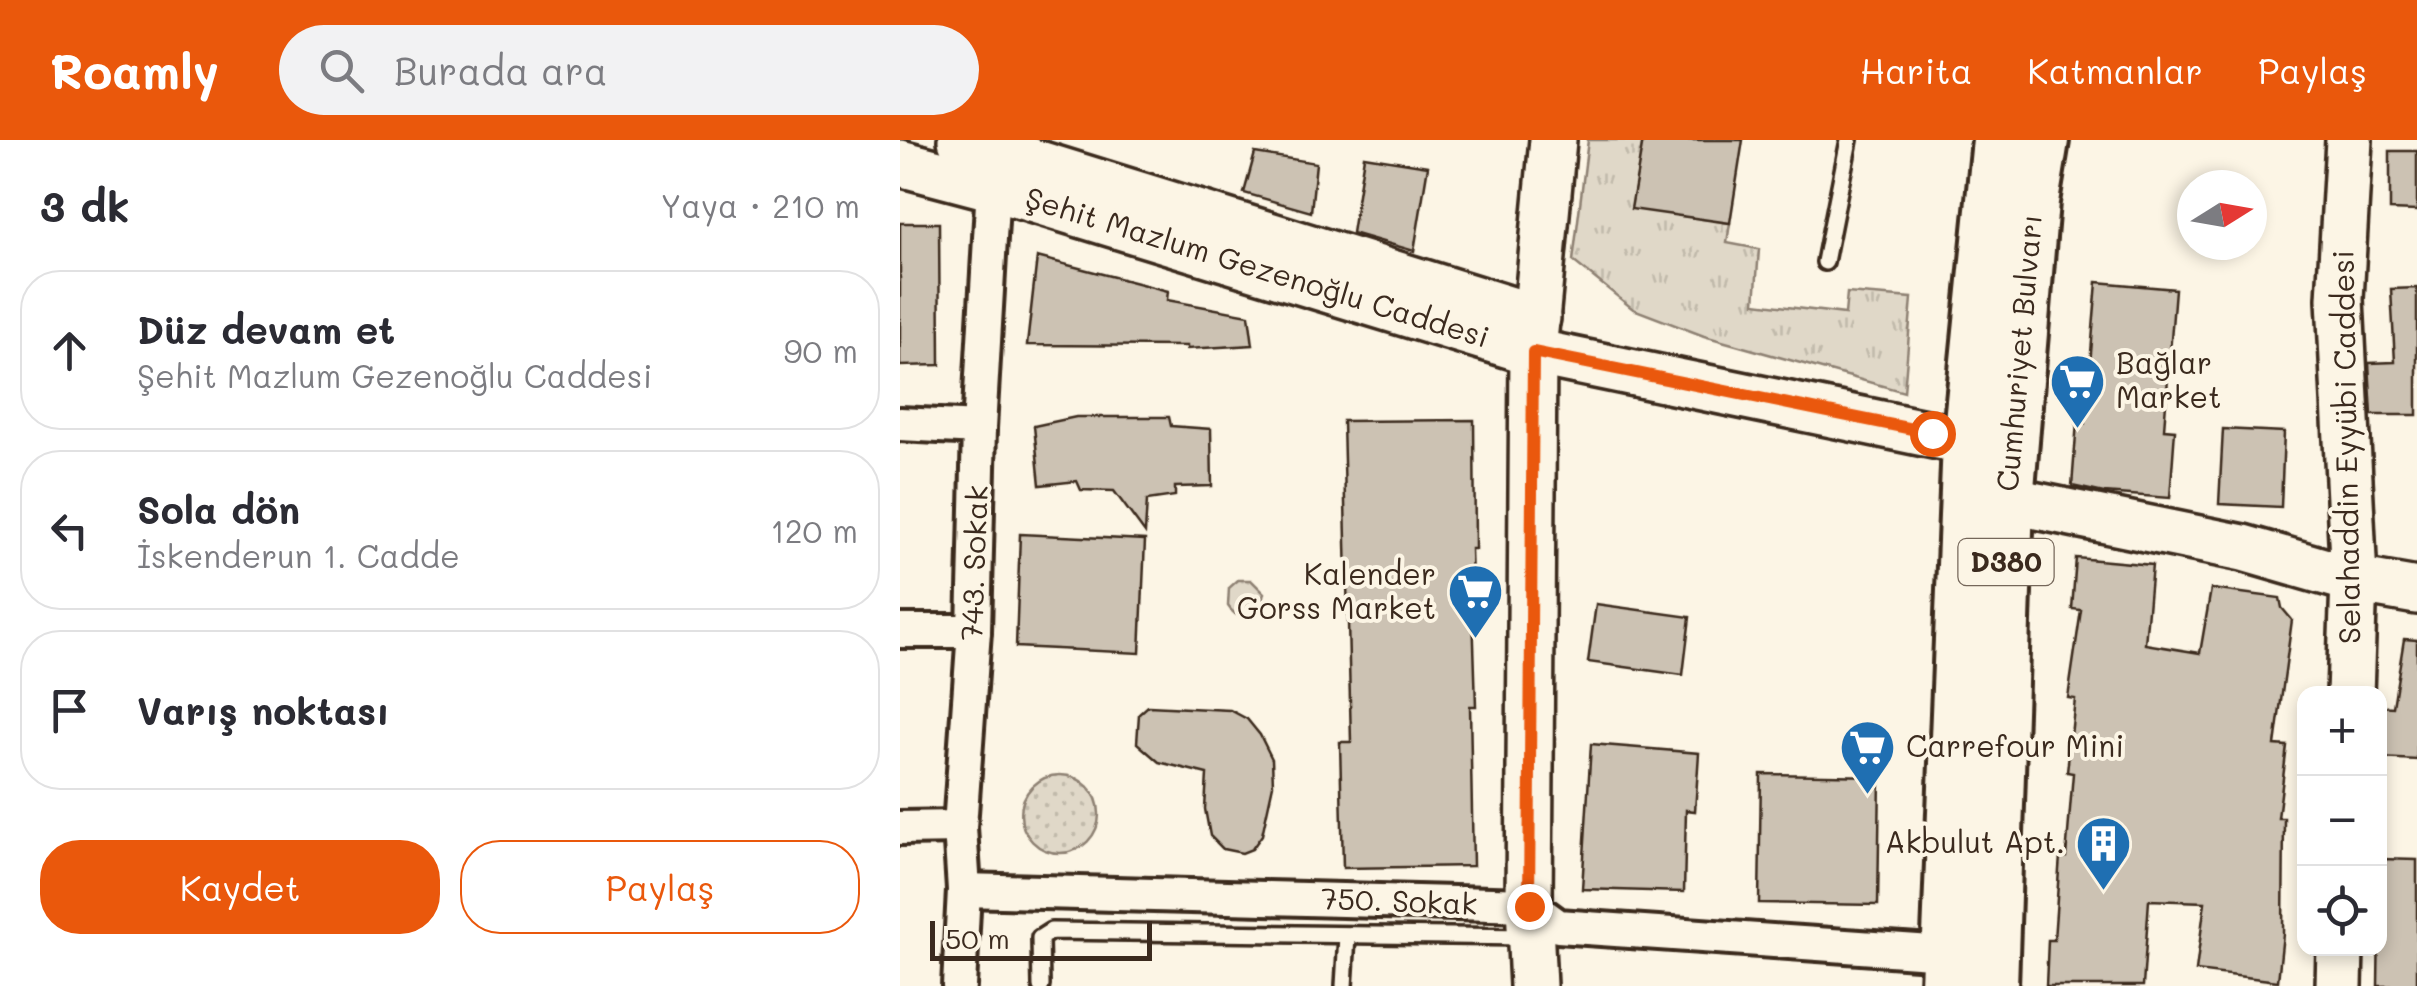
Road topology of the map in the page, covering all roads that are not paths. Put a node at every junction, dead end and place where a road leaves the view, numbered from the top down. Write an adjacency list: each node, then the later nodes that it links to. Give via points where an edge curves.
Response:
1 (1553, 140): 9 (street)
2 (1849, 140): 8 (lane)
3 (1998, 140): 12 (main road, Cumhuriyet Bulvarı / D380)
4 (2043, 140): 13 (main road, Cumhuriyet Bulvarı / D380)
5 (2349, 140): 14 (street, Selahaddin Eyyübi Caddesi, via 2340,299)
6 (986, 154): 7 (street, Şehit Mazlum Gezenoğlu Caddesi); 9 (street, Şehit Mazlum Gezenoğlu Caddesi); 11 (street, 743. Sokak)
7 (900, 163)
8 (1825, 262)
9 (1535, 335): 12 (street, Şehit Mazlum Gezenoğlu Caddesi); 22 (street)
10 (900, 424): 11 (street)
11 (979, 428): 17 (street, 743. Sokak)
12 (1968, 442): 25 (main road, Cumhuriyet Bulvarı / D380)
13 (2008, 500): 14 (street, via 2243,548); 30 (main road, Cumhuriyet Bulvarı / D380)
14 (2354, 580): 15 (street); 18 (street, Selahaddin Eyyübi Caddesi)
15 (2417, 591)
16 (900, 631): 17 (street)
17 (974, 631): 19 (street, 743. Sokak)
18 (2350, 686)
19 (960, 827): 20 (street); 21 (street, 743. Sokak)
20 (900, 828)
21 (964, 890): 22 (street, 750. Sokak); 26 (street, 743. Sokak)
22 (1530, 921): 23 (lane); 25 (street, 750. Sokak); 29 (street)
23 (1347, 936): 27 (lane, via 1051,932 1040,938); 28 (lane)
24 (2340, 956): 31 (street)
25 (1946, 969)
26 (959, 986)
27 (1041, 986)
28 (1344, 986)
29 (1533, 986)
30 (1992, 986)
31 (2339, 986)

